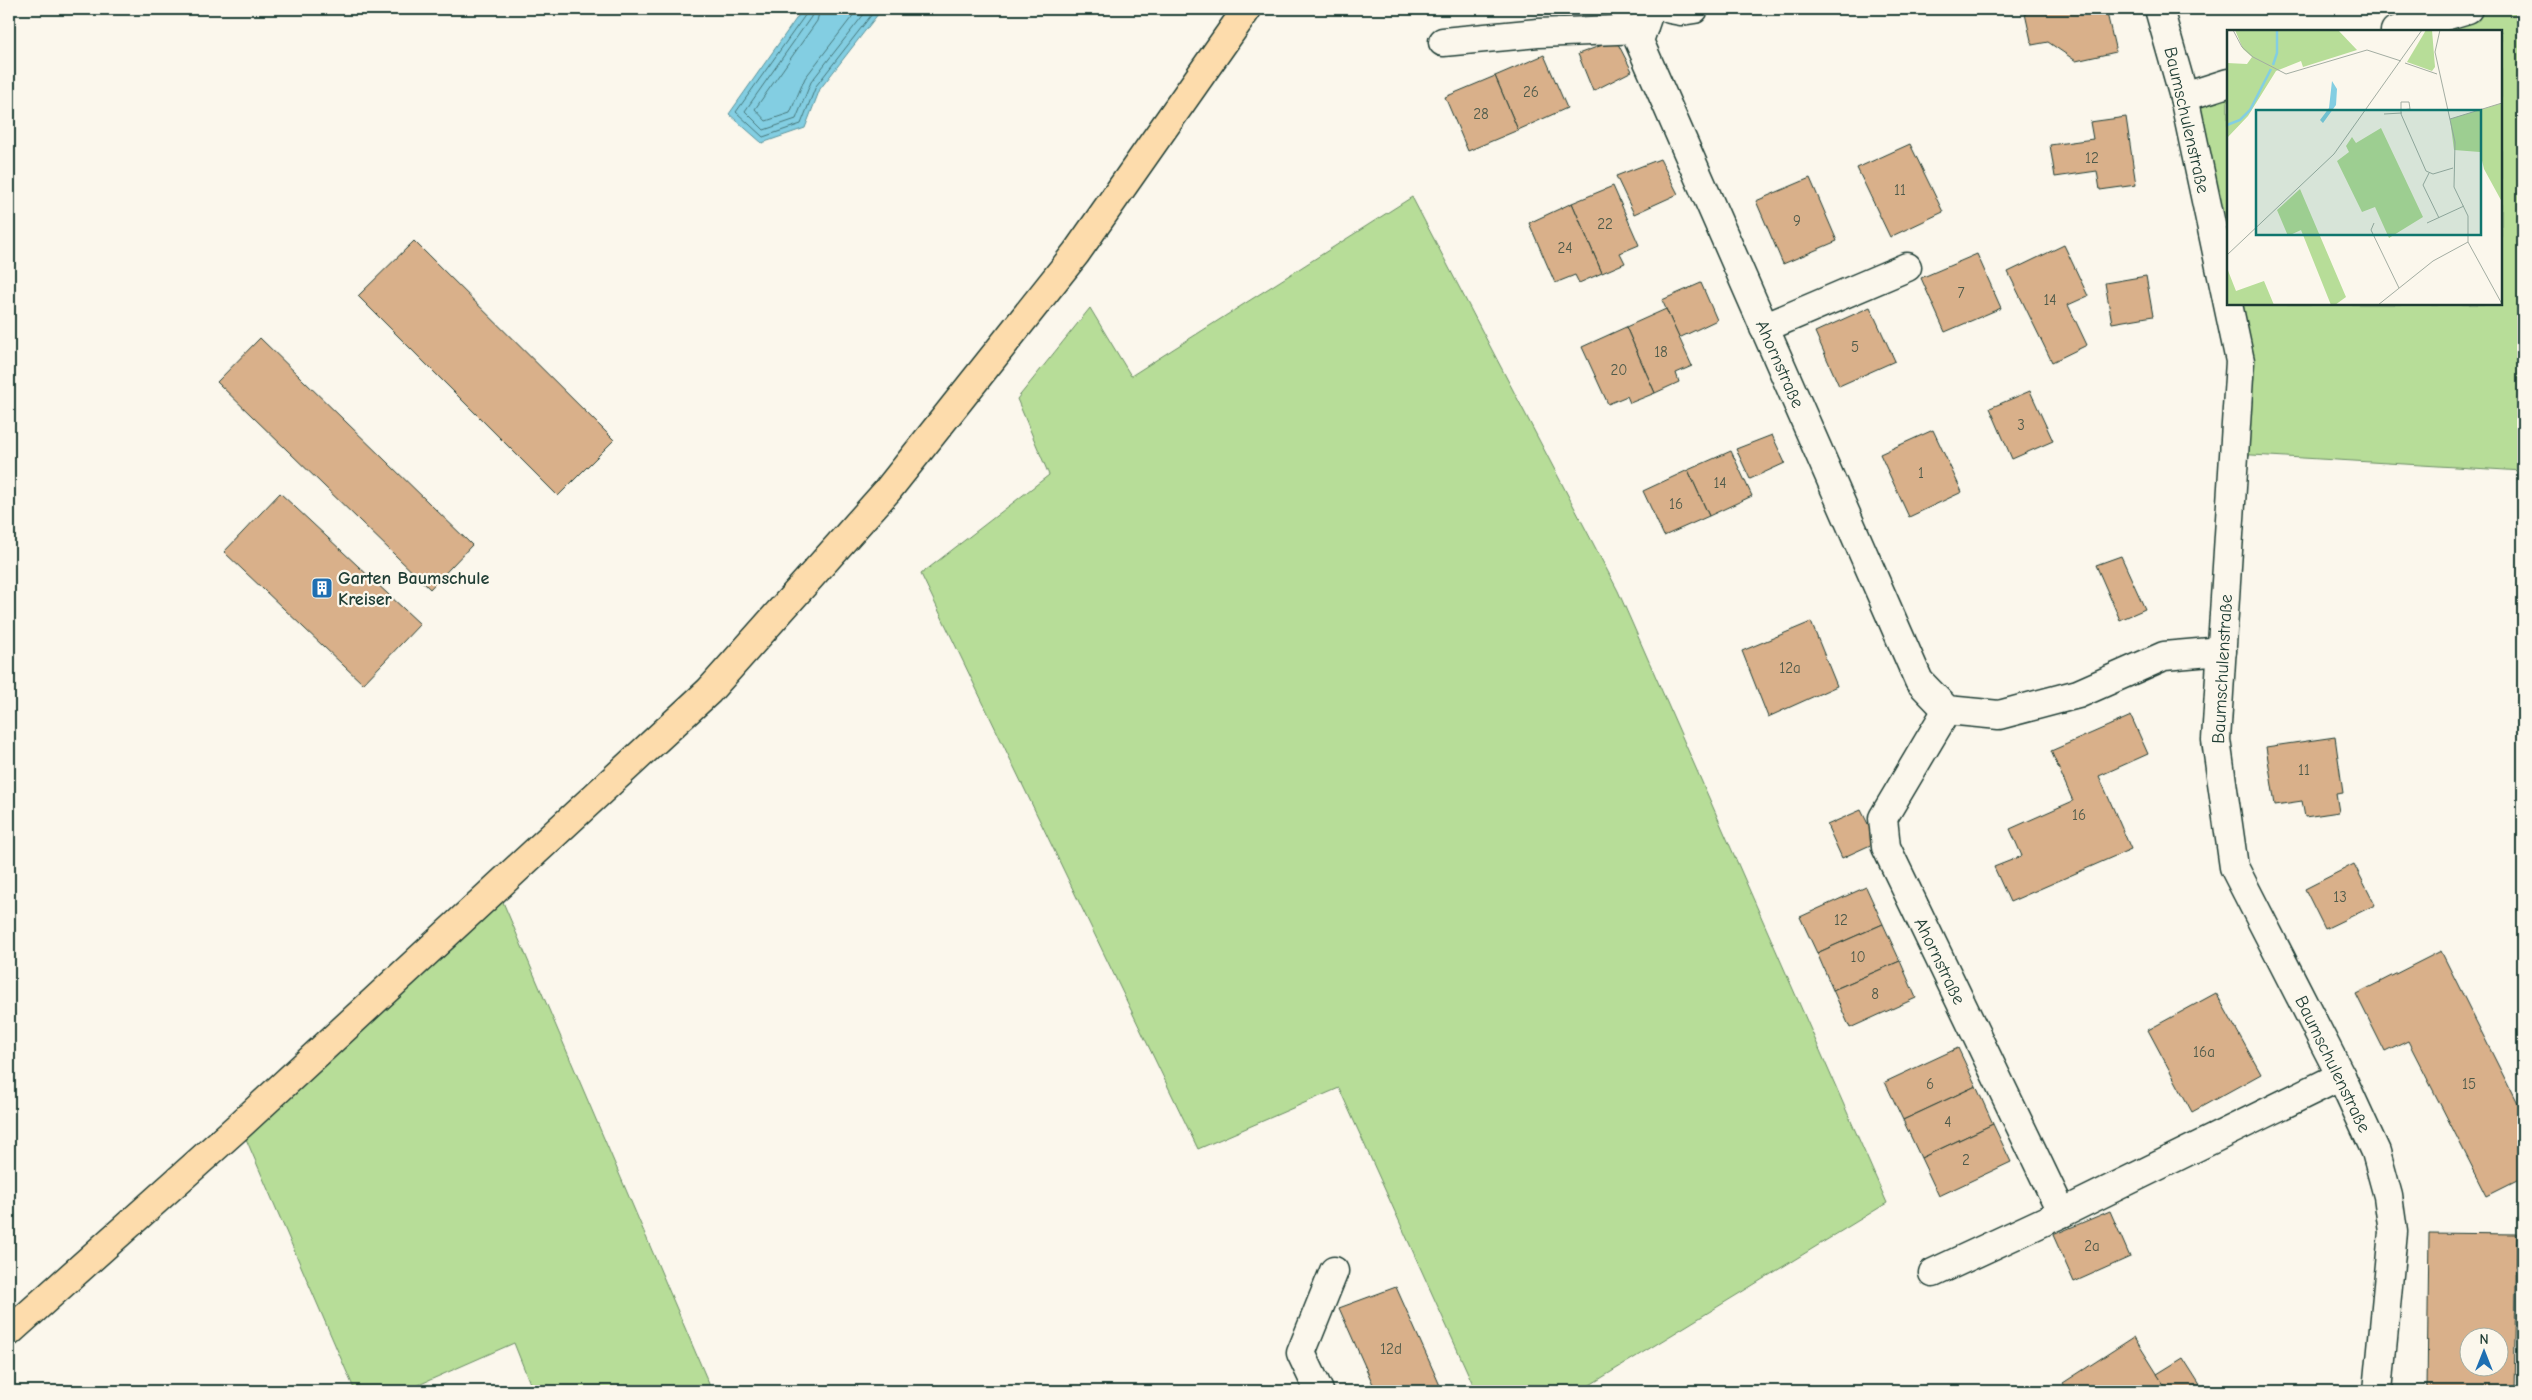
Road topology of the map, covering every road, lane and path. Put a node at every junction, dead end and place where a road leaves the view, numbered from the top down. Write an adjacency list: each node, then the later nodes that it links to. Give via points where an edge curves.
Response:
1 (1247, 9): 21 (main road, via 1076,253 887,491 709,690 240,1125)
2 (1670, 9): 3 (street, via 1681,12)
3 (1694, 9)
4 (2159, 9): 10 (street, Baumschulenstraße)
5 (2468, 9): 7 (street)
6 (1647, 19): 8 (street, via 1538,34); 14 (street, Ahornstraße, via 1639,41)
7 (2398, 30)
8 (1443, 42)
9 (2227, 83): 10 (street)
10 (2184, 97): 12 (street, Baumschulenstraße)
11 (1907, 267): 14 (street)
12 (2227, 300)
13 (2228, 305): 15 (street, Baumschulenstraße, via 2240,361)
14 (1764, 328): 16 (street, Ahornstraße, via 1919,681)
15 (2222, 651): 16 (street, via 2164,656 2078,694 1999,715); 17 (street, Baumschulenstraße, via 2216,740 2234,867)
16 (1946, 710): 18 (street, Ahornstraße, via 1883,818 1886,847)
17 (2341, 1076): 18 (street); 23 (street, Baumschulenstraße, via 2376,1152 2388,1196 2393,1232)
18 (2062, 1213): 20 (street)
19 (1334, 1271): 22 (street, via 1301,1353)
20 (1933, 1272)
21 (9, 1332)
22 (1319, 1391)
23 (2378, 1391)

